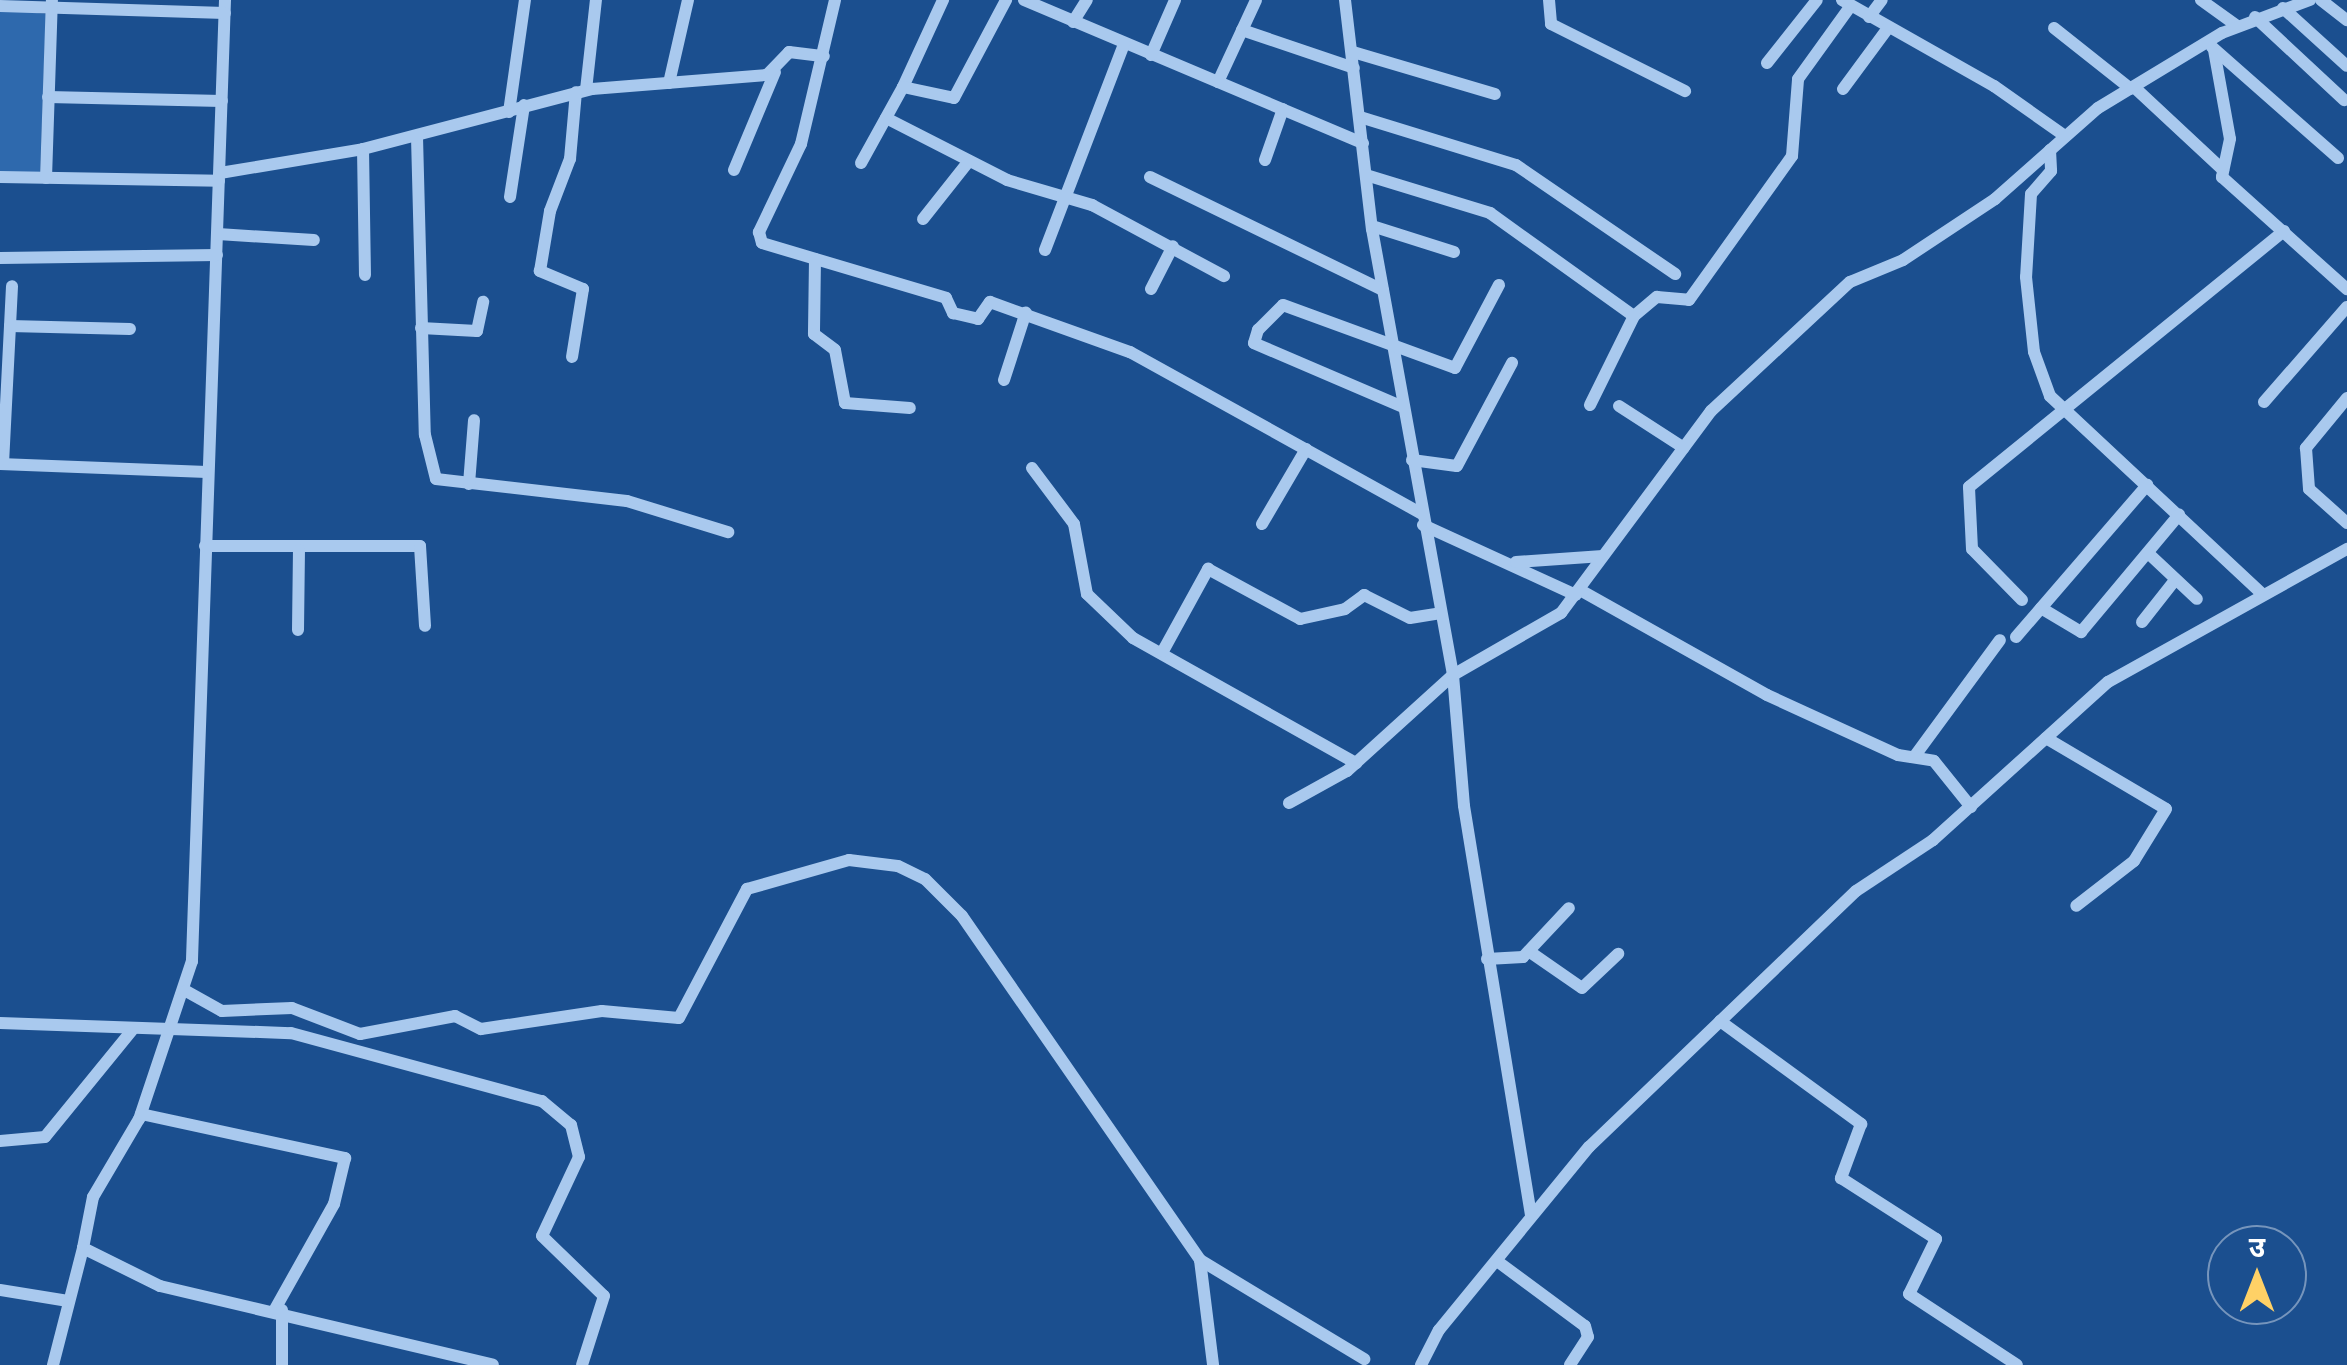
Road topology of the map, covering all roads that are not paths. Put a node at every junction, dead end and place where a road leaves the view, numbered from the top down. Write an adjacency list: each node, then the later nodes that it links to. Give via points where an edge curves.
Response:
1 (525, 0): 53 (street)
2 (596, 0): 45 (street)
3 (688, 0): 41 (street)
4 (835, 0): 35 (street)
5 (944, 0): 42 (street)
6 (1006, 0): 42 (street, via 954,98)
7 (1024, 0): 26 (street)
8 (1087, 0): 26 (street)
9 (1175, 0): 34 (street)
10 (1256, 0): 30 (street)
11 (1345, 0): 33 (street)
12 (1550, 0): 46 (street, via 1551,24)
13 (1818, 0): 36 (street)
14 (1882, 0): 24 (street)
15 (2201, 0): 27 (street)
16 (2322, 0): 25 (street)
17 (2305, 1): 22 (street)
18 (52, 3): 20 (street); 21 (street); 48 (street)
19 (1846, 3): 24 (street); 96 (street, via 1798,79 1792,156 1710,278 1689,300 1657,296)
20 (0, 6)
21 (225, 6): 50 (street)
22 (2283, 8): 23 (street); 37 (street)
23 (2255, 17): 27 (street); 49 (street)
24 (1870, 18): 28 (street)
25 (2347, 20)
26 (1074, 22): 31 (street)
27 (2237, 26): 32 (street)
28 (1888, 28): 44 (street); 56 (street)
29 (2054, 28): 43 (street)
30 (1242, 30): 38 (street); 40 (street)
31 (1124, 44): 34 (street); 72 (street)
32 (2211, 46): 43 (street); 61 (street); 66 (street, via 2230,139)
33 (1353, 52): 38 (street); 47 (street)
34 (1151, 55): 40 (street)
35 (824, 56): 39 (street, via 789,52); 84 (street, via 801,144 758,236)
36 (1767, 63)
37 (2347, 66)
38 (1354, 68): 54 (street)
39 (775, 72): 41 (street); 65 (street)
40 (1218, 82): 52 (street)
41 (669, 83): 45 (street)
42 (903, 87): 55 (street)
43 (2133, 88): 56 (street); 66 (street)
44 (1843, 89)
45 (581, 91): 51 (street); 101 (street, via 540,271 584,289)
46 (1686, 91)
47 (1495, 94)
48 (48, 98): 50 (street); 70 (street)
49 (2344, 100)
50 (222, 101): 69 (street)
51 (524, 105): 53 (street); 73 (street)
52 (1283, 109): 58 (street); 62 (street)
53 (508, 112): 57 (street)
54 (1360, 117): 58 (street); 86 (street, via 1516,166)
55 (886, 118): 63 (street); 64 (street)
56 (2065, 136): 60 (street)
57 (417, 137): 59 (street); 98 (street)
58 (1362, 143): 67 (street)
59 (363, 149): 69 (street); 85 (street)
60 (2050, 150): 111 (street, via 2052,170 2031,194 2026,277 2036,358 2052,401); 114 (street, via 1995,199 1903,260 1850,282 1751,366)
61 (2338, 158)
62 (1265, 160)
63 (970, 161): 72 (street, via 1022,185); 74 (street)
64 (861, 164)
65 (734, 170)
66 (2222, 170): 76 (street)
67 (1366, 174): 75 (street); 96 (street, via 1490,213)
68 (0, 177): 70 (street)
69 (220, 177): 70 (street); 77 (street)
70 (46, 178)
71 (1150, 178): 92 (street)
72 (1065, 194): 79 (street); 80 (street)
73 (510, 197)
74 (923, 219)
75 (1372, 226): 81 (street); 92 (street)
76 (2284, 231): 91 (street); 111 (street)
77 (218, 234): 78 (street); 82 (street)
78 (314, 240)
79 (1173, 246): 87 (street); 90 (street)
80 (1045, 250)
81 (1454, 252)
82 (217, 255): 83 (street); 118 (street)
83 (0, 258)
84 (815, 260): 95 (street, via 946,298 954,314 974,319 986,303); 110 (street, via 814,334 835,350 845,403)
85 (365, 274)
86 (1675, 274)
87 (1224, 276)
88 (1498, 285): 100 (street, via 1455,368)
89 (12, 286): 97 (street)
90 (1151, 289)
91 (2347, 289)
92 (1382, 290): 100 (street)
93 (482, 302): 98 (street, via 477,331)
94 (2347, 307): 106 (street)
95 (1026, 312): 104 (street); 113 (street, via 1130,352)
96 (1634, 316): 107 (street)
97 (10, 326): 99 (street); 103 (street)
98 (421, 328): 119 (street, via 430,464 440,482)
99 (130, 329)
100 (1393, 348): 109 (street); 109 (street, via 1283,305 1254,340)
101 (572, 357)
102 (1512, 363): 115 (street, via 1457,466)
103 (4, 380): 116 (street)
104 (1004, 380)
105 (2347, 398): 123 (street, via 2306,448 2309,489)
106 (2264, 402)
107 (1590, 404)
108 (1620, 406): 114 (street)
109 (1403, 407): 115 (street)
110 (910, 408)
111 (2067, 415): 120 (street); 136 (street, via 1969,487 1972,549)
112 (474, 420): 119 (street)
113 (1306, 448): 122 (street); 124 (street)
114 (1684, 448): 130 (street)
115 (1412, 460): 122 (street)
116 (2, 464): 118 (street)
117 (1032, 468): 144 (street, via 1074,524 1087,594 1133,638)
118 (208, 472): 126 (street)
119 (469, 484): 125 (street, via 654,506)
120 (2147, 485): 121 (street); 137 (street)
121 (2179, 515): 129 (street); 134 (street)
122 (1422, 519): 131 (street); 138 (street)
123 (2347, 523)
124 (1262, 524)
125 (728, 532)
126 (206, 546): 128 (street); 156 (street, via 194,933)
127 (2347, 549): 134 (street)
128 (299, 550): 140 (street, via 370,541 420,546); 141 (street)
129 (2148, 553): 132 (street); 137 (street, via 2081,632)
130 (1603, 556): 131 (street, via 1578,552); 133 (street)
131 (1513, 562): 133 (street)
132 (2176, 580): 135 (street); 139 (street)
133 (1578, 593): 145 (street, via 1547,624); 147 (street, via 1754,689)
134 (2262, 594): 146 (street, via 2108,682)
135 (2197, 599)
136 (2022, 600)
137 (2041, 608): 142 (street)
138 (1441, 612): 144 (street, via 1416,620 1364,596 1345,610 1300,619 1208,570); 145 (street)
139 (2142, 622)
140 (424, 626)
141 (298, 630)
142 (2016, 636)
143 (2000, 640): 147 (street)
144 (1163, 652): 148 (street, via 1272,722)
145 (1453, 676): 148 (street); 155 (street)
146 (2046, 738): 150 (street); 151 (street, via 2166,809 2134,861)
147 (1914, 757): 150 (street, via 1934,760)
148 (1356, 764): 149 (street)
149 (1289, 803)
150 (1972, 807): 157 (street, via 1856,891)
151 (2076, 906)
152 (1570, 908): 153 (street)
153 (1530, 952): 154 (street, via 1582,988); 155 (street, via 1511,962)
154 (1618, 954)
155 (1488, 959): 163 (street)
156 (186, 991): 160 (street); 165 (street, via 222,1011 302,1009 360,1034 449,1016 481,1029 602,1011 679,1018 747,889 849,860 883,862 926,879 962,916)
157 (1720, 1021): 163 (street); 178 (street, via 1860,1124 1839,1167 1842,1178 1936,1240 1909,1294)
158 (0, 1023): 159 (street)
159 (132, 1028): 160 (street); 162 (street, via 44,1137)
160 (171, 1030): 161 (street); 174 (street, via 304,1035 463,1075 555,1110 574,1129 579,1162 542,1236 604,1296)
161 (141, 1114): 164 (street, via 93,1196); 169 (street, via 346,1158 334,1204)
162 (0, 1141)
163 (1531, 1216): 166 (street)
164 (83, 1248): 168 (street); 169 (street, via 160,1286)
165 (1200, 1260): 170 (street); 175 (street)
166 (1497, 1262): 176 (street, via 1439,1330); 177 (street, via 1585,1326 1588,1337)
167 (0, 1290): 168 (street)
168 (68, 1301): 171 (street)
169 (279, 1310): 172 (street); 173 (street)
170 (1365, 1363)
171 (53, 1365)
172 (282, 1365)
173 (493, 1365)
174 (582, 1365)
175 (1214, 1365)
176 (1421, 1365)
177 (1570, 1365)
178 (2017, 1365)

